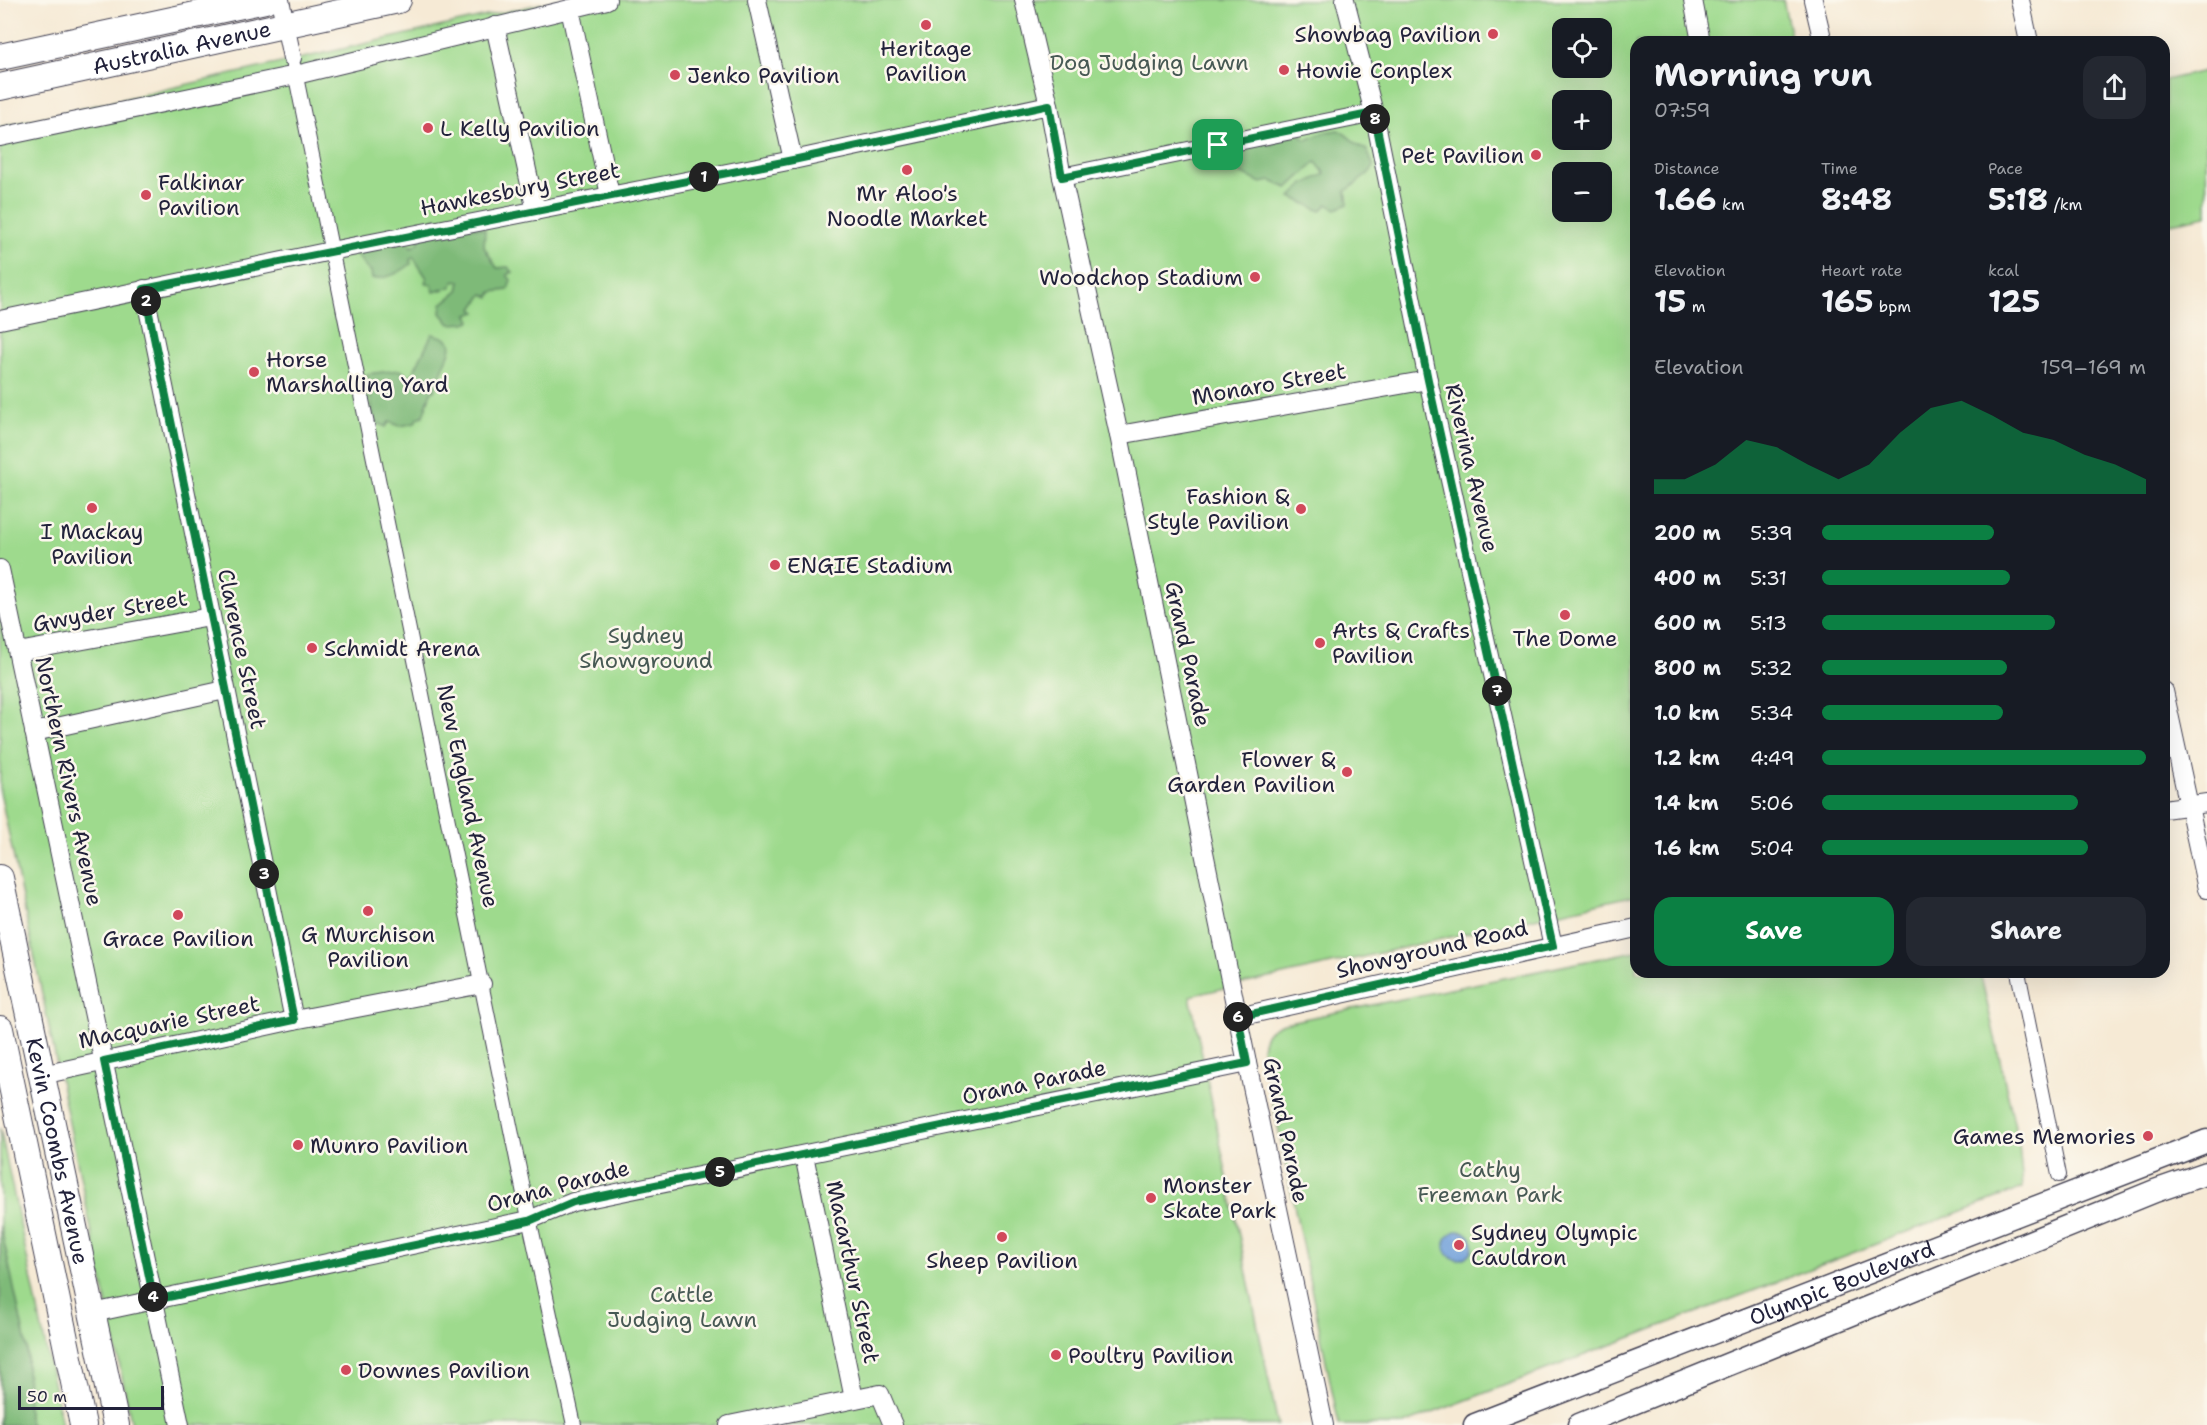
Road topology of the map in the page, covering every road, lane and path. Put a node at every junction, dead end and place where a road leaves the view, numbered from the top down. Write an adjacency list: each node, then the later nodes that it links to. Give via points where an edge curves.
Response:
1 (265, 0): 17 (main road, Australia Avenue)
2 (280, 0): 12 (street, New England Avenue)
3 (398, 0): 12 (main road, Australia Avenue)
4 (607, 0): 11 (street)
5 (757, 0): 23 (street)
6 (1024, 0): 20 (street, Grand Parade)
7 (1345, 0): 21 (street, Riverina Avenue)
8 (1693, 0): 14 (street)
9 (1813, 0): 15 (street)
10 (2020, 0): 16 (street)
11 (570, 9): 13 (street); 25 (street)
12 (286, 25): 18 (street, New England Avenue); 19 (main road, Australia Avenue)
13 (495, 26): 18 (street); 26 (street)
14 (1700, 36)
15 (1822, 36)
16 (2028, 36)
17 (0, 57)
18 (294, 66): 22 (street); 27 (street, New England Avenue)
19 (0, 87)
20 (1049, 105): 23 (street, Hawkesbury Street); 24 (street, Grand Parade)
21 (1374, 113): 24 (street); 30 (street, Riverina Avenue)
22 (0, 138)
23 (793, 160): 25 (street, Hawkesbury Street)
24 (1062, 177): 31 (street, Grand Parade)
25 (610, 195): 26 (street, Hawkesbury Street)
26 (536, 211): 27 (street, Hawkesbury Street)
27 (331, 251): 28 (street, Hawkesbury Street); 45 (street, New England Avenue)
28 (144, 289): 29 (street, Hawkesbury Street); 33 (street, Clarence Street)
29 (0, 320)
30 (1428, 380): 31 (street, Monaro Street); 43 (street, Riverina Avenue)
31 (1119, 435): 46 (street, Grand Parade)
32 (0, 569): 34 (street, Northern Rivers Avenue)
33 (210, 617): 34 (street, Gwyder Street); 35 (street, Clarence Street)
34 (18, 652): 37 (street, Northern Rivers Avenue)
35 (225, 690): 37 (street); 47 (street, Clarence Street)
36 (2170, 711): 38 (street)
37 (34, 732): 49 (street, Northern Rivers Avenue)
38 (2198, 804): 39 (street); 41 (street)
39 (2170, 808)
40 (0, 878): 51 (main road, Kevin Coombs Avenue)
41 (2207, 890)
42 (1630, 929): 43 (street, Showground Road)
43 (1553, 946): 46 (street, Showground Road)
44 (2019, 978): 55 (street)
45 (482, 984): 47 (street, Macquarie Street); 56 (street, New England Avenue)
46 (1238, 1017): 50 (street, Grand Parade)
47 (294, 1020): 49 (street, Macquarie Street)
48 (0, 1029): 59 (main road, Kevin Coombs Avenue)
49 (104, 1061): 51 (street, Macquarie Street); 57 (street, Northern Rivers Avenue)
50 (1247, 1063): 53 (street, Orana Parade); 67 (street, Grand Parade)
51 (42, 1075): 58 (main road, Kevin Coombs Avenue)
52 (2207, 1141): 68 (street, Olympic Boulevard)
53 (804, 1155): 56 (street, Orana Parade, via 573,1202); 60 (street, Macarthur Street)
54 (2207, 1173): 69 (street, Olympic Boulevard)
55 (2059, 1175)
56 (529, 1221): 57 (street, Orana Parade); 64 (street, New England Avenue)
57 (154, 1300): 58 (street, Orana Parade); 63 (street, Northern Rivers Avenue)
58 (93, 1313): 59 (main road); 62 (main road, Kevin Coombs Avenue)
59 (61, 1320): 61 (main road, Kevin Coombs Avenue)
60 (854, 1399): 65 (street); 66 (street, via 880,1394)
61 (83, 1425)
62 (116, 1425)
63 (180, 1425)
64 (574, 1425)
65 (729, 1425)
66 (892, 1425)
67 (1324, 1425)
68 (1474, 1425)
69 (1579, 1425)

